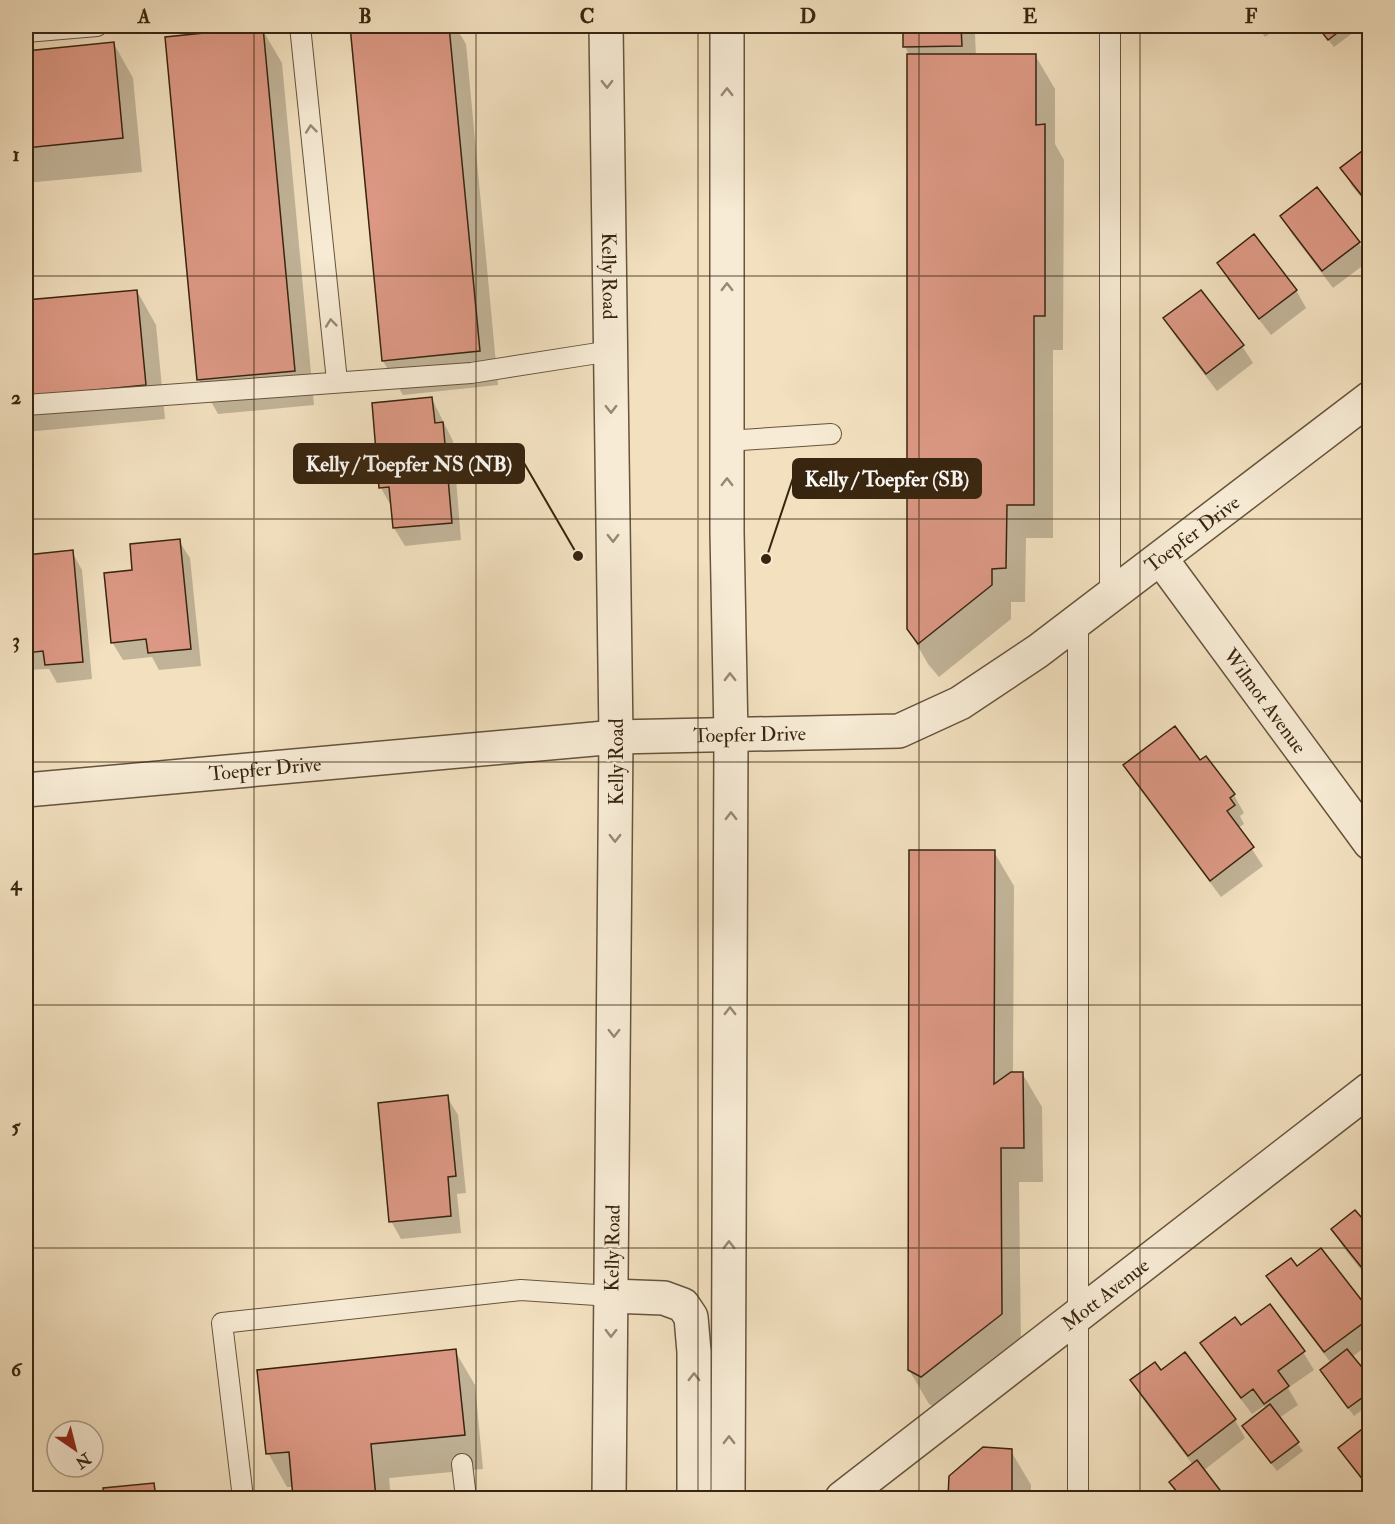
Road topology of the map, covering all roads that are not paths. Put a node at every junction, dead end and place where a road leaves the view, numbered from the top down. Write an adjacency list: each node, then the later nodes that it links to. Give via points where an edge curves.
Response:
1 (98, 26): 6 (lane)
2 (300, 26): 8 (lane, one-way to 2)
3 (606, 26): 7 (street, Kelly Road, one-way to 7)
4 (727, 26): 12 (street, one-way to 4)
5 (1110, 26): 14 (lane)
6 (26, 32)
7 (611, 351): 8 (lane, via 471,373); 17 (street, Kelly Road, one-way to 17)
8 (337, 381): 10 (lane)
9 (1370, 398): 13 (street, Toepfer Drive)
10 (26, 405)
11 (831, 434): 12 (lane)
12 (727, 441): 16 (street, one-way to 12)
13 (1161, 559): 14 (street, Toepfer Drive); 19 (street, Wilmot Avenue)
14 (1110, 597): 15 (street, Toepfer Drive)
15 (1078, 621): 16 (street, Toepfer Drive, via 960,703 899,731); 22 (lane)
16 (731, 736): 17 (street, Toepfer Drive); 28 (street, one-way to 16)
17 (616, 737): 18 (street, Toepfer Drive); 21 (street, Kelly Road, one-way to 21)
18 (26, 790)
19 (1370, 843)
20 (1370, 1089): 22 (street, Mott Avenue)
21 (611, 1296): 24 (lane, via 521,1290 222,1323); 26 (street, Kelly Road, one-way to 26); 27 (street, one-way to 21, via 691,1317 683,1305 664,1298)
22 (1077, 1316): 29 (street, Mott Avenue); 30 (lane)
23 (462, 1464): 25 (lane)
24 (243, 1498)
25 (466, 1498)
26 (609, 1498)
27 (694, 1498)
28 (728, 1498)
29 (842, 1498)
30 (1078, 1498)

